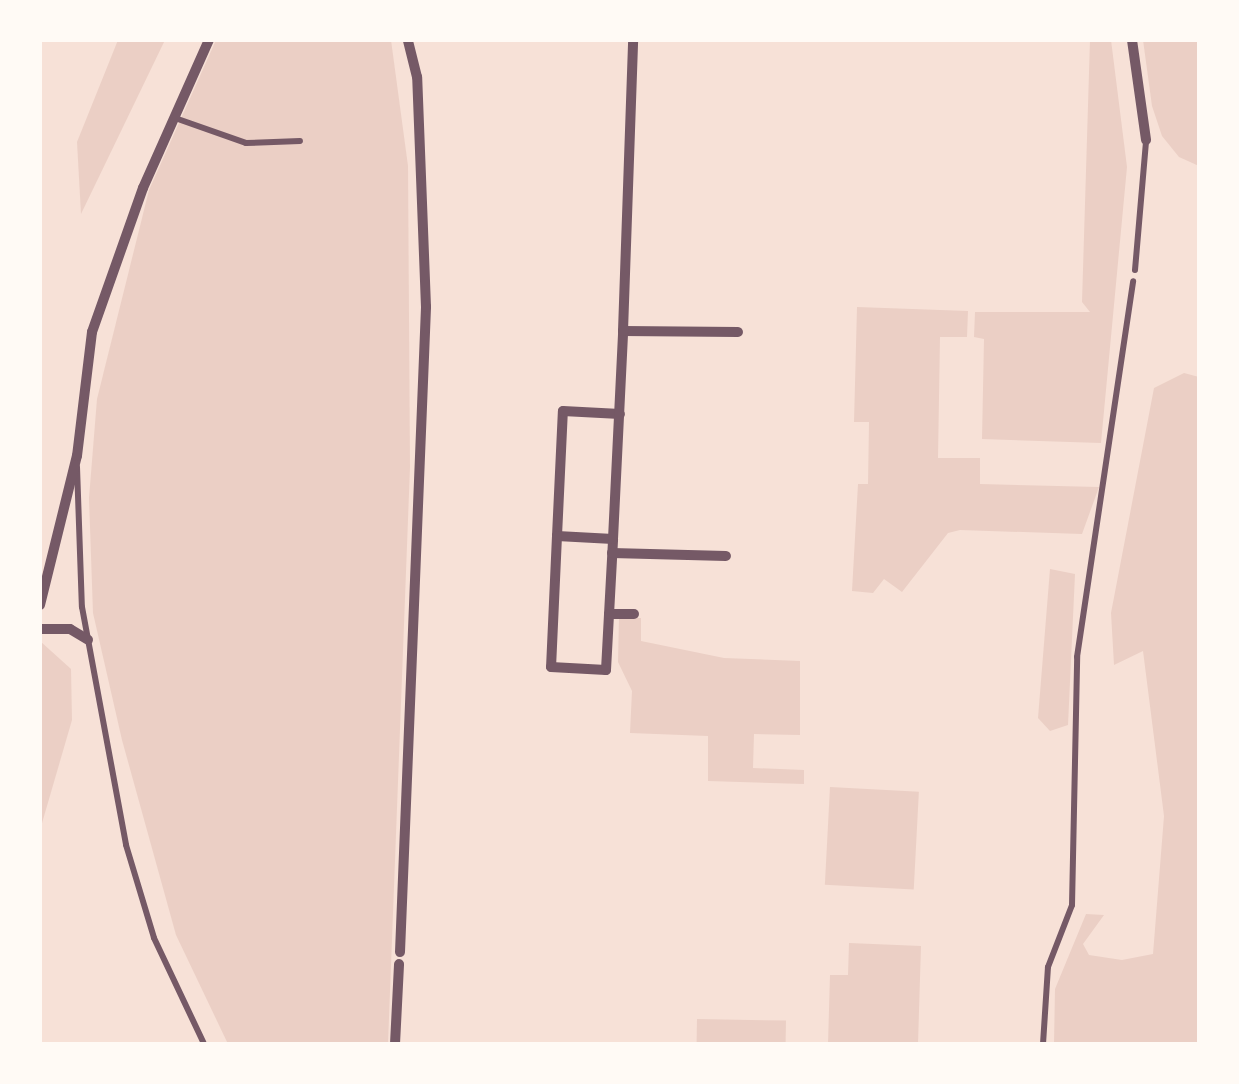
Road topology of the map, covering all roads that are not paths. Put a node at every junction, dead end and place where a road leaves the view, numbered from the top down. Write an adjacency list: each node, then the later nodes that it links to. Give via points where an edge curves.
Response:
1 (209, 40): 5 (street)
2 (408, 40): 24 (street, via 417,77 426,307)
3 (633, 40): 10 (street)
4 (1132, 40): 6 (street)
5 (174, 118): 7 (lane, via 246,143); 13 (street, via 92,332)
6 (1146, 140): 8 (lane)
7 (300, 141)
8 (1134, 270)
9 (1133, 281): 25 (lane, via 1077,657 1072,905 1048,968)
10 (624, 331): 11 (street); 12 (street)
11 (738, 332)
12 (620, 414): 14 (street, via 564,411); 15 (street)
13 (77, 456): 18 (street); 22 (lane)
14 (556, 536): 15 (street); 19 (street, via 551,666 606,670)
15 (613, 539): 16 (street)
16 (612, 553): 17 (street); 19 (street)
17 (726, 556)
18 (40, 604)
19 (608, 614): 20 (street)
20 (634, 614)
21 (40, 630): 22 (street, via 70,629)
22 (88, 640): 23 (lane, via 126,845 154,938)
23 (204, 1044)
24 (395, 1044)
25 (1043, 1044)

